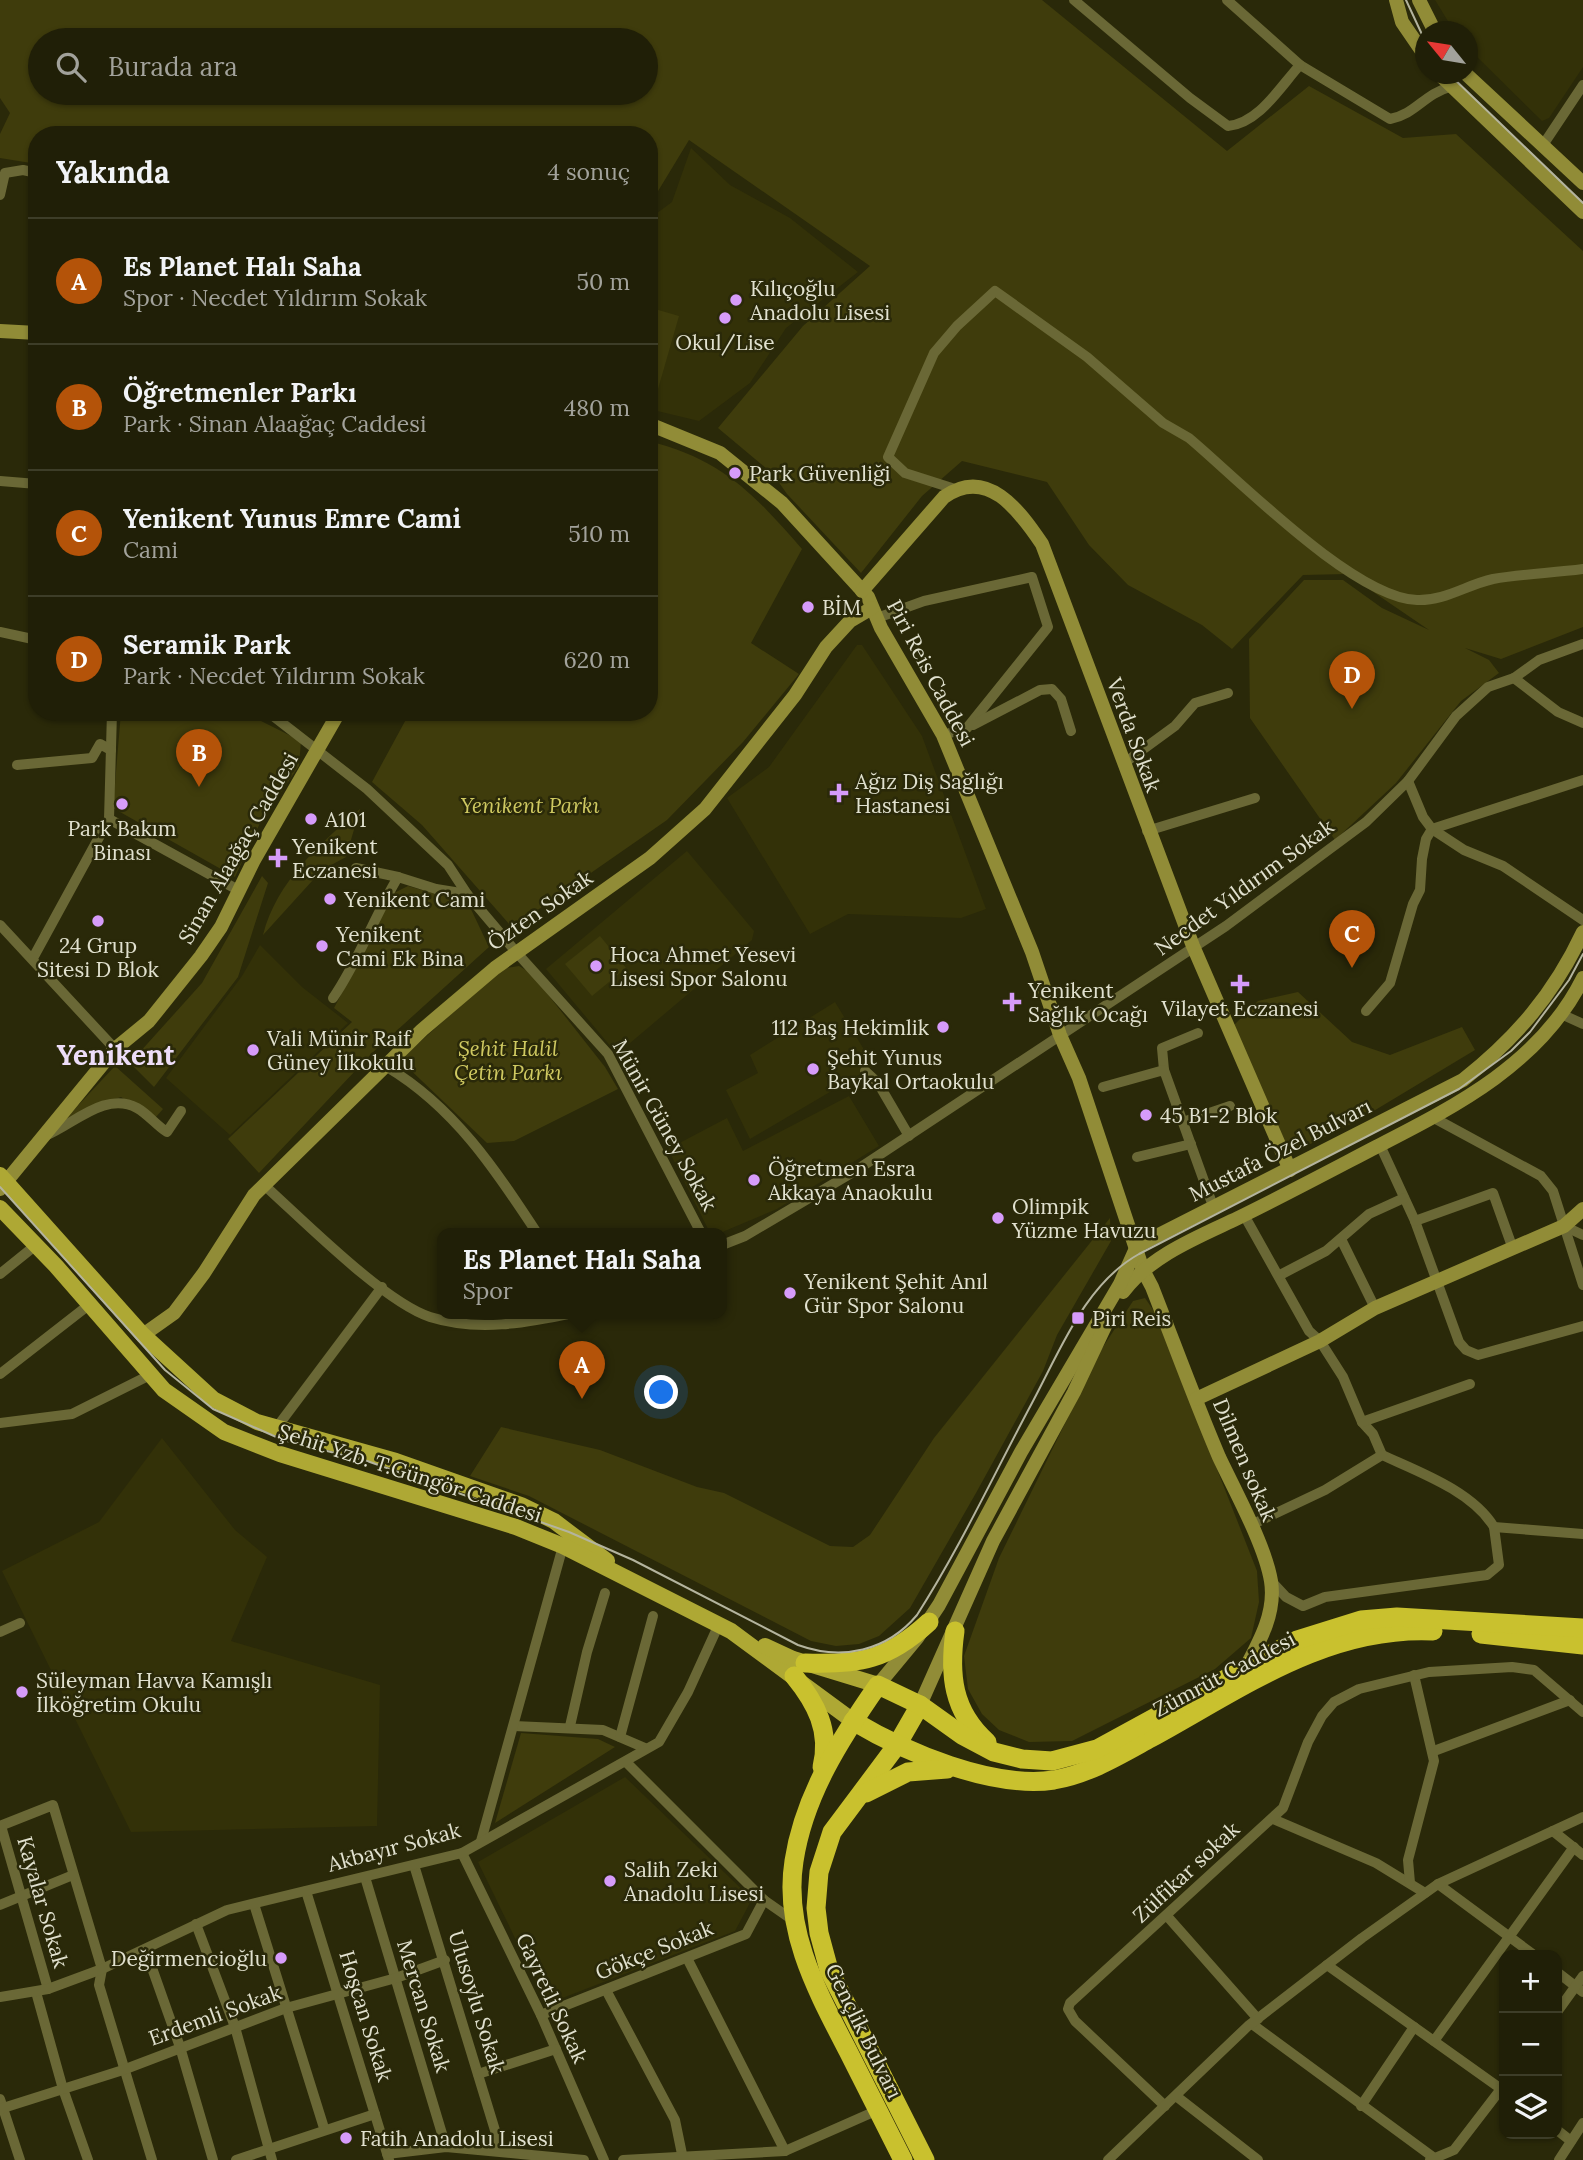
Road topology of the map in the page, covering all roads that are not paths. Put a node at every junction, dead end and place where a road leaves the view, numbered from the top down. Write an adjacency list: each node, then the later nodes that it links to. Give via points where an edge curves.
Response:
1 (1074, 0): 7 (street, via 1228,126 1241,125 1254,116)
2 (1227, 0): 7 (street)
3 (1396, 0): 6 (main road, via 1402,22)
4 (1419, 0): 5 (main road)
5 (1430, 21)
6 (1415, 41)
7 (1300, 65): 10 (street, via 1390,119 1406,116 1434,91)
8 (1477, 84): 11 (main road)
9 (1583, 85): 11 (street)
10 (1450, 86): 15 (main road)
11 (1543, 145): 13 (main road)
12 (28, 171): 14 (street, via 5,173)
13 (1583, 183)
14 (0, 195)
15 (1583, 212)
16 (0, 331): 17 (main road)
17 (28, 333)
18 (658, 427): 23 (main road, Piri Reis Caddesi, via 719,453 782,503)
19 (1, 484): 20 (street)
20 (28, 484)
21 (955, 489): 22 (street, via 905,473 888,457 934,353 995,291 1087,357 1163,423 1189,438 1325,555 1375,587 1414,600 1436,599 1491,579); 23 (main road); 39 (main road, Verda Sokak, via 966,484 990,489 1026,520 1042,544)
22 (1583, 569)
23 (862, 591): 24 (main road, Piri Reis Caddesi)
24 (875, 613): 34 (street, via 1032,578 1048,627); 36 (main road, Piri Reis Caddesi); 55 (main road, Özten Sokak, via 850,621 826,647 756,745 689,826)
25 (0, 632): 26 (street)
26 (28, 638)
27 (1583, 644): 28 (street, Necdet Yıldırım Sokak, via 1539,660)
28 (1514, 678): 33 (street, via 1558,712); 42 (street, Necdet Yıldırım Sokak, via 1488,687 1456,716)
29 (1228, 693): 39 (street, via 1195,703 1175,726)
30 (112, 721): 37 (street)
31 (280, 721): 38 (street, Münir Güney Sokak)
32 (335, 721): 38 (main road, Sinan Alaağaç Caddesi)
33 (1583, 723)
34 (968, 728): 35 (street, via 1040,690 1052,689 1061,699); 36 (street)
35 (1071, 731)
36 (943, 735): 63 (main road, Piri Reis Caddesi, via 1032,952)
37 (111, 750): 40 (street, via 100,744 92,758); 44 (street)
38 (320, 750): 49 (main road, Sinan Alaağaç Caddesi); 50 (street, Münir Güney Sokak, via 448,865)
39 (1123, 764): 46 (main road, Verda Sokak)
40 (17, 765)
41 (1583, 779): 45 (street)
42 (1408, 781): 45 (street); 54 (street, Necdet Yıldırım Sokak, via 1319,859)
43 (1255, 798): 46 (street)
44 (109, 818): 49 (street); 56 (street)
45 (1432, 829): 51 (street, via 1464,850 1503,866); 59 (street, via 1422,859 1420,890 1390,983)
46 (1147, 831): 54 (main road, Verda Sokak)
47 (356, 868): 48 (street)
48 (398, 877): 50 (street); 58 (street, via 365,937 355,966)
49 (240, 891): 64 (main road, Sinan Alaağaç Caddesi, via 221,927 182,981 149,1021)
50 (467, 894): 55 (street, Münir Güney Sokak)
51 (1583, 920)
52 (0, 925): 56 (street)
53 (1583, 932): 78 (main road, Mustafa Özel Bulvarı, via 1556,984 1502,1049 1463,1080)
54 (1192, 946): 63 (street, Necdet Yıldırım Sokak); 78 (main road, Verda Sokak)
55 (517, 953): 65 (main road, Özten Sokak, via 422,1030); 89 (street, Münir Güney Sokak, via 608,1054)
56 (33, 958): 64 (street)
57 (1583, 978): 60 (main road, Mustafa Özel Bulvarı)
58 (333, 998)
59 (1366, 1011)
60 (1561, 1014): 61 (street); 71 (main road, Mustafa Özel Bulvarı, via 1515,1063)
61 (1583, 1024)
62 (1198, 1033): 66 (street, via 1162,1048)
63 (1060, 1035): 74 (street, Necdet Yıldırım Sokak); 94 (main road, Piri Reis Caddesi)
64 (115, 1049): 73 (main road, Sinan Alaağaç Caddesi)
65 (387, 1067): 80 (main road, Özten Sokak); 88 (street, via 447,1112 481,1151)
66 (1164, 1070): 68 (street); 72 (street)
67 (865, 1071): 74 (street, via 878,1083)
68 (1103, 1087)
69 (1230, 1106): 72 (street)
70 (181, 1111): 73 (street, via 167,1132 137,1108 116,1102)
71 (1434, 1118): 76 (main road, Mustafa Özel Bulvarı); 87 (street, via 1541,1176 1553,1191)
72 (1182, 1122): 75 (street)
73 (44, 1136): 79 (main road, Sinan Alaağaç Caddesi)
74 (909, 1136): 92 (street, Necdet Yıldırım Sokak)
75 (1191, 1144): 77 (street); 82 (street)
76 (1380, 1145): 81 (street); 85 (main road, Mustafa Özel Bulvarı)
77 (1137, 1157)
78 (1290, 1170): 82 (main road, Mustafa Özel Bulvarı)
79 (2, 1182): 108 (main road, Şehit Yzb. T.Güngör Caddesi)
80 (264, 1185): 101 (street); 108 (main road, Özten Sokak, via 174,1313)
81 (1404, 1198): 86 (street); 91 (street, via 1369,1214)
82 (1213, 1206): 94 (main road, Mustafa Özel Bulvarı)
83 (0, 1208): 93 (main road, Şehit Yzb. T.Güngör Caddesi)
84 (1583, 1209): 87 (main road)
85 (1244, 1215): 96 (main road, Mustafa Özel Bulvarı); 98 (street)
86 (1415, 1221): 95 (street, via 1493,1193); 99 (street)
87 (1564, 1226): 90 (street); 95 (main road); 100 (street)
88 (534, 1228)
89 (698, 1228)
90 (1583, 1235)
91 (1341, 1239): 98 (street); 103 (street)
92 (727, 1243)
93 (36, 1245): 97 (street); 102 (main road, Şehit Yzb. T.Güngör Caddesi)
94 (1137, 1246): 96 (main road, Piri Reis Caddesi); 126 (main road, via 1120,1284 1021,1452)
95 (1513, 1249): 99 (main road)
96 (1143, 1270): 113 (main road, Dilmen sokak); 130 (main road, Mustafa Özel Bulvarı, via 1119,1296 1074,1392 993,1541)
97 (0, 1274)
98 (1280, 1275): 109 (street, via 1309,1331)
99 (1437, 1279): 103 (main road); 107 (street, via 1459,1342 1478,1355)
100 (1583, 1285)
101 (382, 1287): 104 (street, via 408,1307); 116 (street)
102 (90, 1304): 110 (street); 111 (main road, Şehit Yzb. T.Güngör Caddesi)
103 (1375, 1308): 109 (main road)
104 (437, 1318)
105 (440, 1319): 106 (street, via 472,1325)
106 (542, 1319)
107 (1583, 1326)
108 (143, 1335): 116 (main road, Şehit Yzb. T.Güngör Caddesi, via 213,1399)
109 (1320, 1341): 113 (main road); 114 (street, via 1355,1399)
110 (0, 1374)
111 (150, 1375): 115 (street, via 72,1414); 121 (main road, Şehit Yzb. T.Güngör Caddesi, via 179,1403 249,1443 516,1527)
112 (1470, 1384): 114 (street)
113 (1196, 1399): 118 (main road, Dilmen sokak)
114 (1362, 1422): 117 (street)
115 (0, 1423)
116 (277, 1427): 123 (main road, Şehit Yzb. T.Güngör Caddesi, via 396,1461 521,1505 554,1521)
117 (1382, 1455): 118 (street, via 1325,1490); 119 (street, via 1465,1497 1484,1510)
118 (1251, 1525): 122 (main road, Dilmen sokak)
119 (1494, 1527): 120 (street); 122 (street, via 1499,1565 1487,1576 1325,1597 1303,1606)
120 (1583, 1534)
121 (562, 1546): 123 (main road, Şehit Yzb. T.Güngör Caddesi); 141 (street)
122 (1271, 1581): 134 (main road, Dilmen sokak, via 1264,1634)
123 (641, 1586): 128 (main road, Şehit Yzb. T.Güngör Caddesi)
124 (605, 1593): 142 (street)
125 (653, 1616): 143 (street)
126 (929, 1622): 133 (highway, via 911,1639 875,1658); 136 (main road)
127 (20, 1623): 131 (street)
128 (725, 1627): 133 (main road, Şehit Yzb. T.Güngör Caddesi); 145 (street, Akbayır Sokak, via 670,1726 659,1742)
129 (1583, 1628): 134 (highway, via 1397,1617 1360,1620 1297,1640)
130 (955, 1631): 138 (main road, Mustafa Özel Bulvarı); 147 (highway, via 951,1672 957,1703 987,1742)
131 (0, 1632)
132 (1583, 1645): 149 (highway, Zümrüt Caddesi, via 1430,1631 1383,1632 1337,1642 1273,1669 1085,1771 1035,1780)
133 (800, 1669): 136 (main road); 140 (main road, Şehit Yzb. T.Güngör Caddesi); 150 (highway, via 823,1726)
134 (1245, 1669): 147 (highway, via 1097,1749 1066,1759)
135 (1414, 1675): 137 (street, Zülfikar sokak, via 1512,1667 1534,1670); 146 (street); 153 (street, Zülfikar sokak, via 1359,1689 1334,1702 1313,1733 1283,1808)
136 (878, 1685): 138 (highway); 140 (highway, Gençlik Bulvarı)
137 (1570, 1700): 139 (street, Zülfikar sokak); 146 (street)
138 (920, 1705): 144 (highway, Gençlik Bulvarı); 147 (highway, via 985,1748)
139 (1583, 1712)
140 (853, 1721): 144 (highway, Zümrüt Caddesi); 150 (highway, Gençlik Bulvarı)
141 (514, 1726): 142 (street); 156 (street)
142 (570, 1726): 143 (street)
143 (620, 1737): 145 (street)
144 (897, 1745): 149 (highway, Zümrüt Caddesi); 152 (highway, Gençlik Bulvarı)
145 (645, 1748): 148 (street, Akbayır Sokak)
146 (1434, 1751): 163 (street, via 1408,1860)
147 (1022, 1759)
148 (626, 1762): 156 (street, Akbayır Sokak); 168 (street)
149 (971, 1770): 152 (highway, via 922,1770 891,1778 866,1793)
150 (819, 1782): 172 (highway, Gençlik Bulvarı, via 794,1860)
151 (1583, 1817): 155 (street)
152 (841, 1818): 232 (highway, Gençlik Bulvarı, via 825,1850 817,1889 823,1952)
153 (1273, 1819): 163 (street, via 1376,1863); 171 (street, Zülfikar sokak)
154 (1, 1826): 161 (street, via 53,1805); 167 (street, Kayalar Sokak)
155 (1553, 1831): 157 (street); 164 (street)
156 (481, 1841): 158 (street, Akbayır Sokak)
157 (1574, 1847): 159 (street); 174 (street)
158 (462, 1853): 160 (street, Akbayır Sokak); 192 (street, Gayretli Sokak)
159 (1583, 1855)
160 (414, 1865): 162 (street, Akbayır Sokak); 178 (street, Ulusoylu Sokak)
161 (73, 1875): 167 (street); 180 (street)
162 (365, 1877): 165 (street, Akbayır Sokak); 183 (street, Mercan Sokak)
163 (1410, 1883): 166 (street)
164 (1438, 1884): 166 (street); 174 (street)
165 (306, 1891): 169 (street, Akbayır Sokak); 188 (street, Hoşcan Sokak)
166 (1425, 1893): 179 (street)
167 (22, 1898): 170 (street); 184 (street, Kayalar Sokak)
168 (764, 1900): 172 (street); 177 (street, Gökçe Sokak, via 746,1934)
169 (254, 1904): 173 (street, Akbayır Sokak); 191 (street)
170 (0, 1905)
171 (1167, 1916): 193 (street); 206 (street, Zülfikar sokak, via 1068,2009 1075,2021)
172 (795, 1922): 208 (highway, Gençlik Bulvarı, via 813,1982)
173 (196, 1924): 176 (street, Akbayır Sokak); 194 (street)
174 (1508, 1936): 175 (street); 196 (street)
175 (1527, 1950)
176 (146, 1951): 180 (street, Akbayır Sokak); 197 (street)
177 (687, 1958): 186 (street, Gökçe Sokak); 217 (street)
178 (445, 1960): 183 (street, Erdemli Sokak); 200 (street, Ulusoylu Sokak)
179 (1327, 1965): 193 (street); 195 (street)
180 (102, 1969): 184 (street, Akbayır Sokak); 199 (street, via 99,1985)
181 (1562, 1976): 185 (street)
182 (1583, 1976): 185 (street)
183 (396, 1978): 188 (street, Erdemli Sokak); 214 (street, Mercan Sokak)
184 (48, 1989): 187 (street, Akbayır Sokak)
185 (1579, 1989): 190 (street)
186 (606, 1990): 192 (street, Gökçe Sokak); 219 (street, via 675,2120)
187 (36, 1992): 189 (street, Akbayır Sokak); 202 (street)
188 (340, 1994): 191 (street, Erdemli Sokak); 209 (street, Hoşcan Sokak)
189 (0, 1997)
190 (1562, 2007)
191 (286, 2008): 194 (street, Erdemli Sokak); 211 (street)
192 (541, 2015): 198 (street, Gayretli Sokak)
193 (1255, 2021): 204 (street); 207 (street)
194 (235, 2027): 197 (street, Erdemli Sokak); 215 (street)
195 (1414, 2027): 196 (street); 207 (street)
196 (1434, 2041): 201 (street)
197 (180, 2047): 199 (street, Erdemli Sokak); 225 (street)
198 (556, 2049): 200 (street); 229 (street, Gayretli Sokak)
199 (123, 2070): 202 (street, Erdemli Sokak); 224 (street)
200 (478, 2074): 216 (street, Ulusoylu Sokak)
201 (1499, 2085)
202 (63, 2089): 205 (street, Erdemli Sokak); 223 (street)
203 (1499, 2093): 221 (street, via 1454,2150)
204 (1175, 2096): 206 (street); 220 (street)
205 (1, 2105): 222 (street)
206 (1165, 2106): 233 (street)
207 (1361, 2106): 221 (street)
208 (878, 2110): 217 (street); 231 (highway, Gençlik Bulvarı)
209 (375, 2114): 211 (street); 218 (street, Hoşcan Sokak)
210 (1583, 2123): 213 (street)
211 (324, 2128): 215 (street)
212 (1562, 2134): 213 (street)
213 (1571, 2141): 234 (street)
214 (446, 2147): 216 (street); 218 (street)
215 (269, 2148): 226 (street); 227 (street)
216 (501, 2150): 228 (street)
217 (785, 2151): 219 (street)
218 (388, 2157)
219 (683, 2159): 230 (street)
220 (1253, 2159)
221 (1433, 2159)
222 (20, 2160)
223 (88, 2160)
224 (152, 2160)
225 (213, 2160)
226 (236, 2160)
227 (272, 2160)
228 (584, 2160)
229 (604, 2160)
230 (623, 2160)
231 (903, 2160)
232 (925, 2160)
233 (1108, 2160)
234 (1559, 2160)

